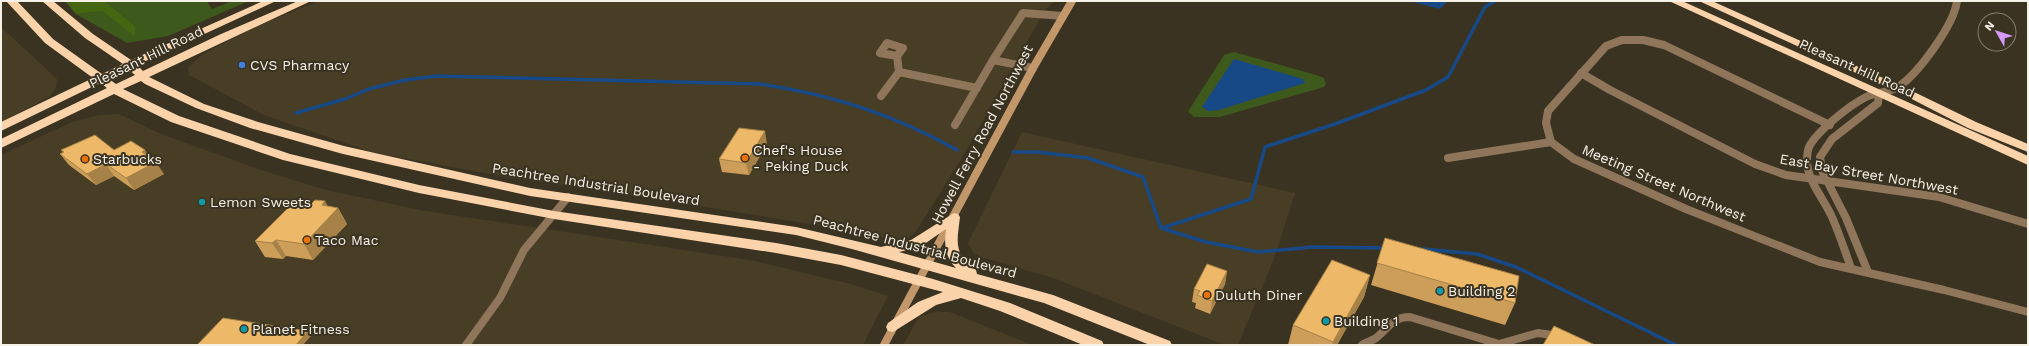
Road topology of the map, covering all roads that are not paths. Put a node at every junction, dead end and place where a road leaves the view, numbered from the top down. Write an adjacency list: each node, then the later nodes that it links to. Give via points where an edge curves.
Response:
1 (11, 1): 17 (highway, via 49,41)
2 (47, 1): 12 (highway, Peachtree Industrial Boulevard)
3 (271, 1): 12 (highway, Pleasant Hill Road)
4 (306, 1): 16 (highway, Pleasant Hill Road, via 224,36)
5 (1072, 1): 9 (street, Howell Ferry Road Northwest)
6 (1674, 1): 21 (highway, Pleasant Hill Road)
7 (1704, 1): 19 (highway, Pleasant Hill Road)
8 (1956, 1): 19 (street, via 1951,22 1928,55)
9 (1063, 16): 11 (street, via 1023,13); 13 (street, Howell Ferry Road Northwest)
10 (896, 56): 14 (street)
11 (993, 60): 13 (street); 18 (street)
12 (129, 65): 16 (highway, Peachtree Industrial Boulevard); 17 (highway, Pleasant Hill Road)
13 (1033, 68): 35 (street, Howell Ferry Road Northwest)
14 (899, 72): 18 (street); 22 (street)
15 (1581, 73): 24 (street, via 1606,46 1622,40 1643,40 1664,45); 26 (street, via 1548,111 1546,123); 31 (street, East Bay Street Northwest, via 1755,164 1786,175)
16 (142, 76): 20 (highway, Pleasant Hill Road); 33 (highway, Peachtree Industrial Boulevard, via 149,82 200,106 254,125 380,159 530,192)
17 (100, 78): 20 (highway); 25 (highway, Pleasant Hill Road)
18 (977, 88): 23 (street)
19 (1896, 88): 21 (street); 28 (highway, Pleasant Hill Road, via 1972,125)
20 (114, 90): 27 (highway, Pleasant Hill Road); 34 (highway, via 175,119 287,157 412,187)
21 (1879, 94): 24 (street, via 1866,97); 30 (highway, Pleasant Hill Road); 32 (street, via 1878,103 1842,131 1823,150 1820,157 1821,167)
22 (881, 96)
23 (955, 125)
24 (1830, 125): 31 (street, via 1810,146 1807,155 1807,165)
25 (1, 127)
26 (1551, 142): 29 (street); 39 (street, Meeting Street Northwest, via 1574,159 1686,209 1820,262)
27 (1, 144)
28 (2028, 148)
29 (1448, 158)
30 (2028, 161)
31 (1813, 179): 32 (street, East Bay Street Northwest); 39 (street)
32 (1827, 181): 36 (street, East Bay Street Northwest, via 1939,197); 40 (street, via 1846,218)
33 (568, 197): 34 (street); 37 (highway, Peachtree Industrial Boulevard, via 796,231)
34 (554, 215): 42 (highway, via 776,248 841,260); 47 (street, via 524,250 500,298)
35 (954, 217): 37 (highway, via 915,244); 38 (street, Howell Ferry Road Northwest); 41 (highway, via 950,248 954,258 962,268)
36 (2028, 224)
37 (880, 252): 38 (highway, Peachtree Industrial Boulevard)
38 (926, 264): 41 (highway, Peachtree Industrial Boulevard); 42 (street, Howell Ferry Road Northwest)
39 (1851, 268): 40 (street, Meeting Street Northwest)
40 (1868, 272): 44 (street, Meeting Street Northwest)
41 (981, 279): 50 (highway, Peachtree Industrial Boulevard, via 1048,299)
42 (917, 280): 43 (highway); 45 (street, Howell Ferry Road Northwest)
43 (962, 293): 45 (highway, via 943,296 919,306); 49 (highway, via 1005,307)
44 (2028, 312)
45 (893, 327): 48 (street, Howell Ferry Road Northwest)
46 (1376, 342): 51 (street); 52 (street, via 1392,322 1402,316 1499,344 1538,333 1559,336)
47 (466, 345)
48 (884, 345)
49 (1097, 345)
50 (1165, 345)
51 (1362, 345)
52 (1579, 345)

